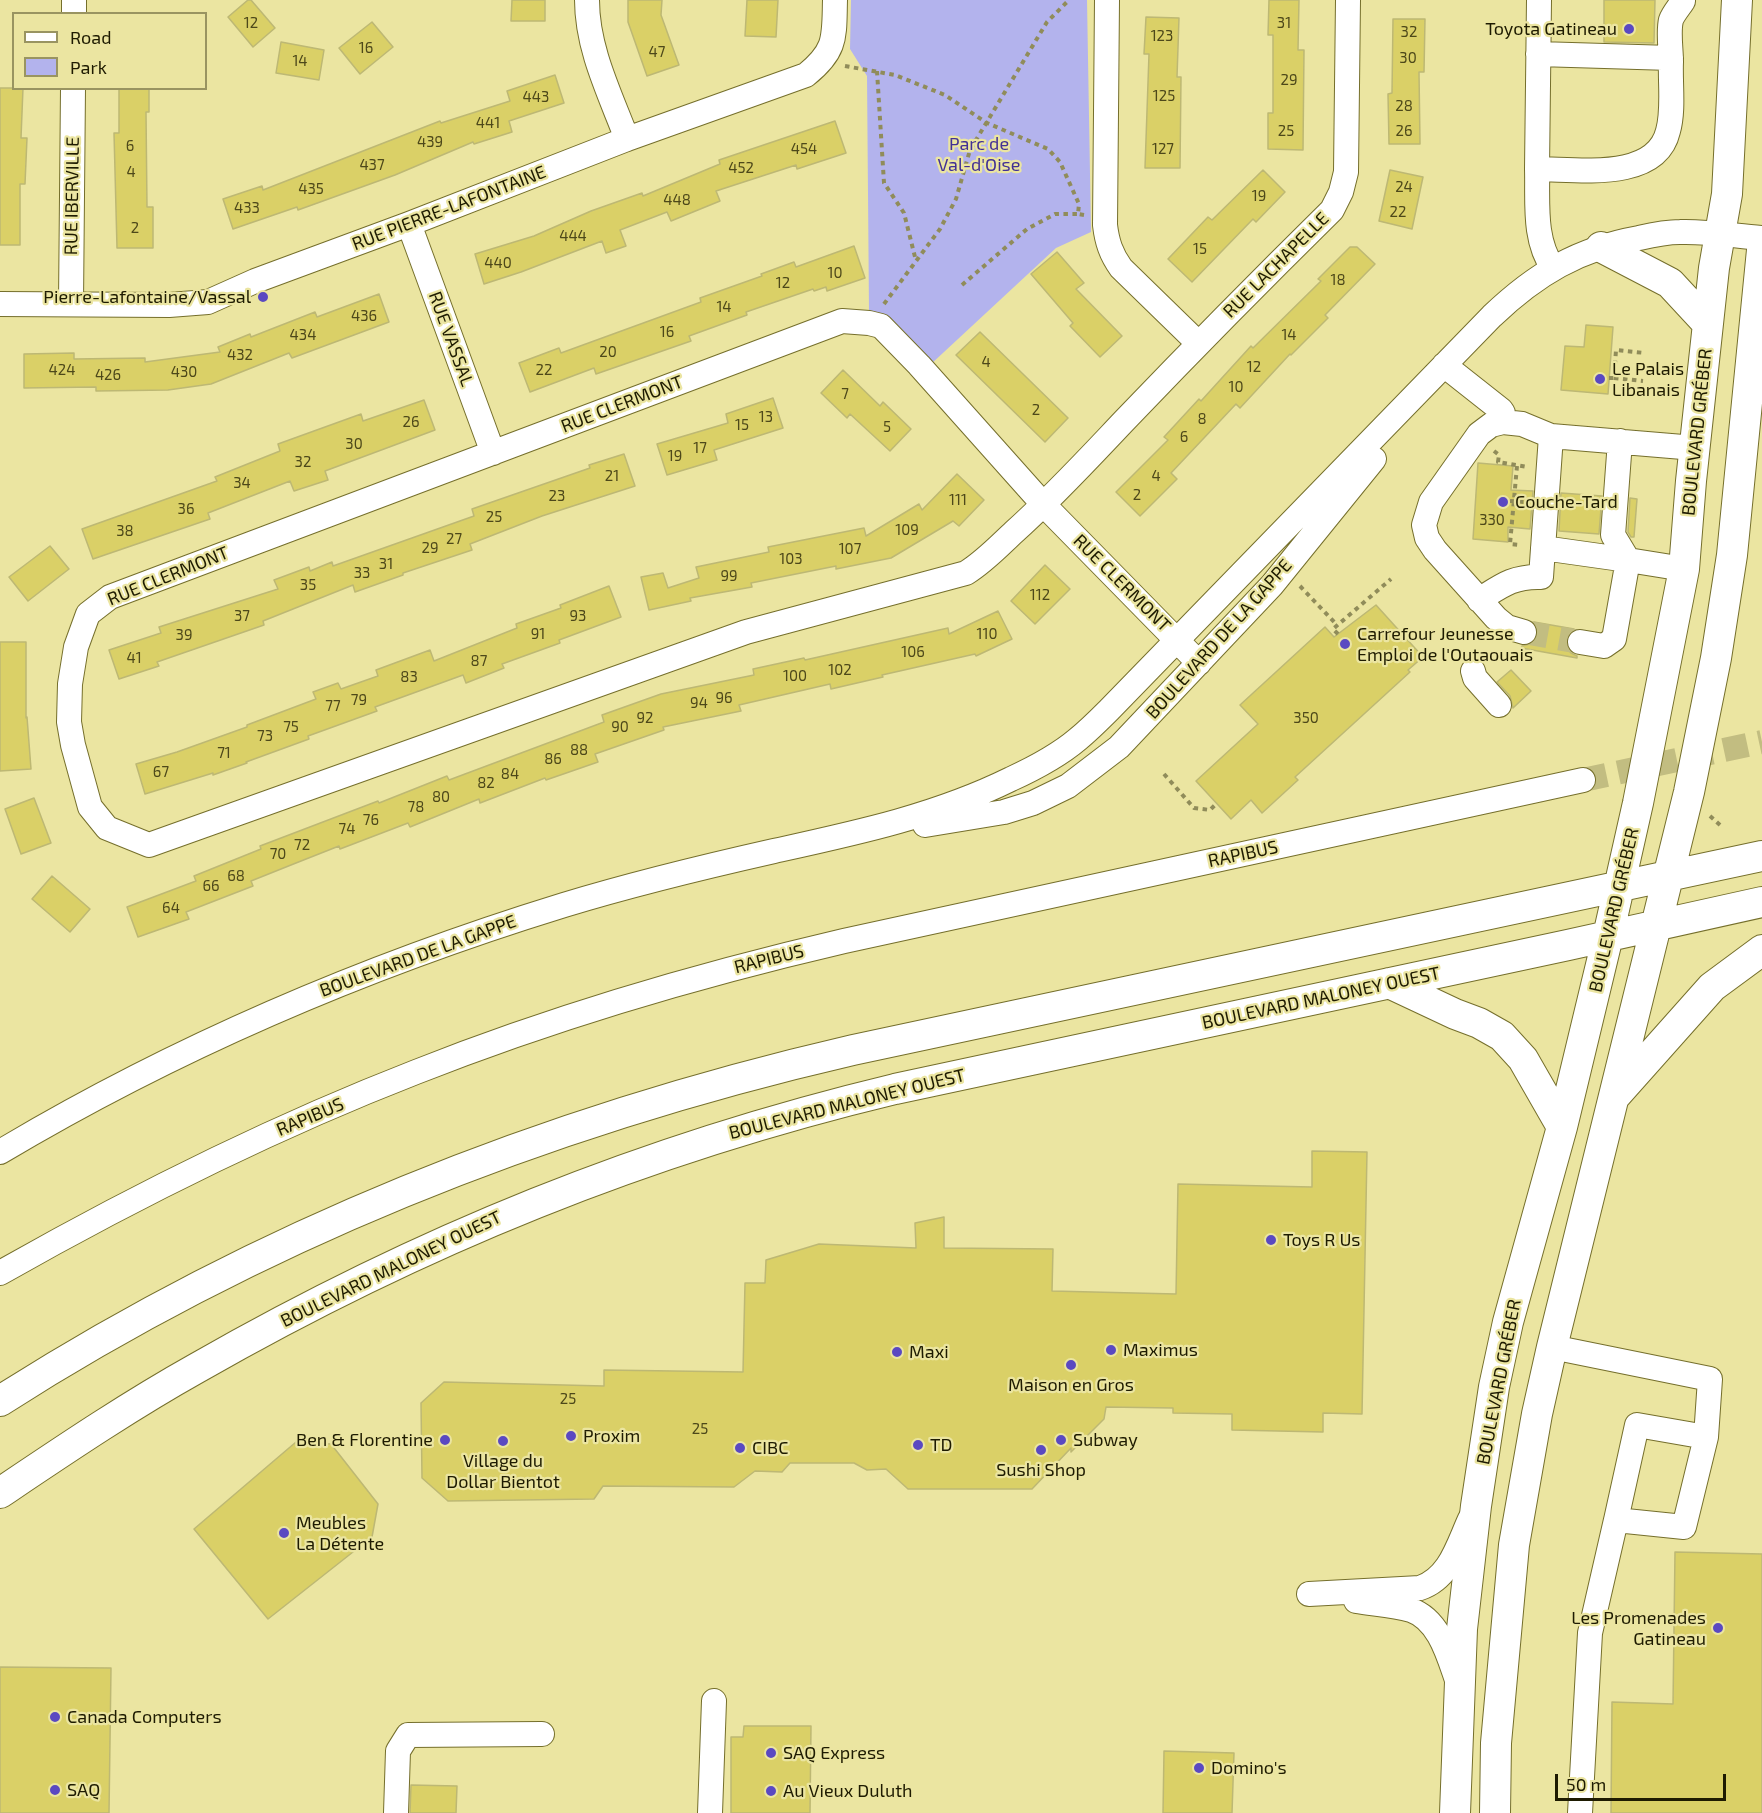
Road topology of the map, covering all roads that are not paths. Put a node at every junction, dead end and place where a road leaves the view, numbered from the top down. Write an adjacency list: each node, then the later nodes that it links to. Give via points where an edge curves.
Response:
1 (587, 0): 11 (street, via 593,51)
2 (835, 0): 11 (street, RUE PIERRE-LAFONTAINE, via 831,48 806,75)
3 (1107, 0): 22 (street, via 1107,241 1121,268)
4 (1348, 0): 22 (street, RUE LACHAPELLE, via 1347,150 1341,192 1332,210)
5 (1539, 0): 8 (street)
6 (1737, 0): 14 (main road, BOULEVARD GRÉBER, via 1727,194)
7 (1683, 1): 9 (street, via 1671,20)
8 (1538, 54): 9 (street); 12 (street)
9 (1671, 58): 12 (street, via 1669,130 1652,157 1625,168)
10 (73, 90): 19 (street, RUE IBERVILLE)
11 (627, 139): 13 (street, RUE PIERRE-LAFONTAINE)
12 (1537, 169): 18 (street, via 1540,240)
13 (409, 224): 19 (street, RUE PIERRE-LAFONTAINE, via 208,302); 28 (street, RUE VASSAL)
14 (1721, 235): 15 (street, BOULEVARD DE LA GAPPE); 16 (street, BOULEVARD DE LA GAPPE, via 1676,232); 21 (main road, BOULEVARD GRÉBER)
15 (1762, 238)
16 (1601, 247): 18 (street, BOULEVARD DE LA GAPPE); 21 (main road, via 1670,284)
17 (1762, 250): 43 (main road, via 1726,596)
18 (1553, 268): 23 (street, BOULEVARD DE LA GAPPE, via 1516,293)
19 (71, 303): 20 (street, RUE PIERRE-LAFONTAINE)
20 (0, 304)
21 (1708, 324): 27 (main road, BOULEVARD GRÉBER)
22 (1198, 343): 29 (street, RUE LACHAPELLE)
23 (1446, 367): 24 (street, via 1501,410); 35 (street, BOULEVARD DE LA GAPPE); 37 (street, BOULEVARD DE LA GAPPE, via 1272,585)
24 (1503, 422): 25 (street, via 1522,424); 33 (street, via 1479,434 1436,495 1425,518 1431,544)
25 (1551, 436): 26 (street); 30 (street)
26 (1620, 441): 27 (street); 31 (street, via 1613,535)
27 (1695, 448): 32 (main road, BOULEVARD GRÉBER)
28 (493, 453): 29 (street, RUE CLERMONT, via 842,321 869,322 881,326 919,365); 29 (street, RUE CLERMONT, via 110,597 88,614 76,647 69,722 90,807 107,828 149,845 746,632 966,573)
29 (1043, 504): 35 (street, RUE CLERMONT)
30 (1543, 548): 31 (street); 33 (street, via 1541,577 1512,579)
31 (1628, 560): 32 (street); 36 (street, via 1611,642 1604,646)
32 (1684, 568): 44 (main road, BOULEVARD GRÉBER)
33 (1479, 600): 34 (street, via 1501,623)
34 (1524, 632)
35 (1178, 640): 37 (street, RUE CLERMONT); 41 (street, BOULEVARD DE LA GAPPE, via 1080,738 1051,759 960,802)
36 (1580, 642)
37 (1199, 663): 41 (street, BOULEVARD DE LA GAPPE, via 1119,747 1058,792 994,814)
38 (1473, 671): 39 (street)
39 (1500, 705)
40 (1583, 780): 53 (street, RAPIBUS, via 844,940 603,1005 453,1058 290,1125 142,1196)
41 (864, 832): 52 (street, BOULEVARD DE LA GAPPE, via 627,886 385,966 277,1009 158,1064)
42 (1762, 856): 43 (main road)
43 (1669, 876): 44 (main road); 46 (main road)
44 (1620, 885): 47 (main road, BOULEVARD GRÉBER); 55 (main road, via 853,1050 726,1081 607,1117 411,1188 275,1247 132,1322)
45 (1762, 902): 46 (main road, BOULEVARD MALONEY OUEST)
46 (1656, 925): 47 (main road, BOULEVARD MALONEY OUEST); 50 (main road)
47 (1608, 936): 49 (main road, BOULEVARD MALONEY OUEST); 51 (main road, BOULEVARD GRÉBER)
48 (1762, 950): 50 (main road, via 1712,987)
49 (1389, 983): 51 (main road, via 1502,1036 1523,1059); 57 (main road, BOULEVARD MALONEY OUEST, via 852,1099 717,1137 603,1176 461,1234 292,1316 168,1384)
50 (1613, 1098): 54 (main road)
51 (1562, 1127): 58 (main road, BOULEVARD GRÉBER, via 1508,1322)
52 (0, 1152)
53 (0, 1273)
54 (1552, 1347): 56 (street, via 1710,1379); 64 (main road, via 1514,1545)
55 (0, 1401)
56 (1706, 1437): 59 (street, via 1684,1527); 59 (street, via 1637,1425)
57 (0, 1493)
58 (1476, 1506): 60 (main road, BOULEVARD GRÉBER); 60 (street, via 1446,1570 1436,1581 1420,1588 1309,1594 1412,1611 1424,1617 1442,1640)
59 (1616, 1520): 71 (street, via 1590,1633)
60 (1459, 1686): 63 (main road, BOULEVARD GRÉBER)
61 (714, 1701): 66 (street)
62 (542, 1734): 65 (street, via 408,1735 398,1751)
63 (1457, 1743): 67 (main road); 68 (main road, BOULEVARD GRÉBER)
64 (1496, 1774): 69 (main road); 70 (main road)
65 (396, 1813)
66 (710, 1813)
67 (1436, 1813)
68 (1455, 1813)
69 (1495, 1813)
70 (1507, 1813)
71 (1580, 1813)

